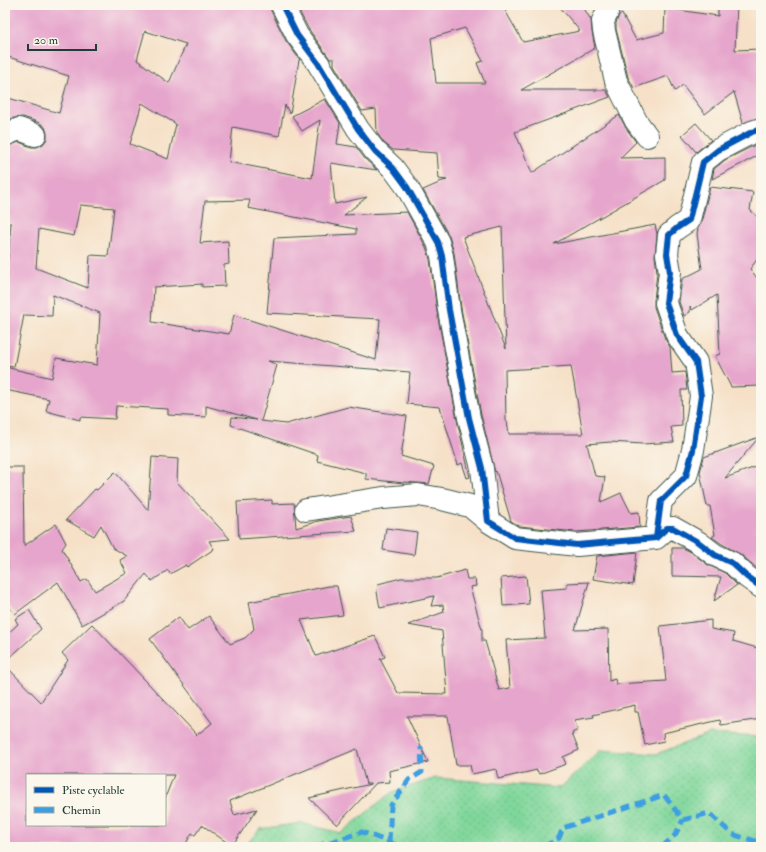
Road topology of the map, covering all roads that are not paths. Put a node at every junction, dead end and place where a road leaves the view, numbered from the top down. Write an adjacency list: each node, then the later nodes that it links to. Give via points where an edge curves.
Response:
1 (282, 5): 8 (street, via 298,35 358,129 407,187 438,242 468,418 482,468)
2 (608, 5): 6 (street, via 603,22 616,81 636,121)
3 (761, 129): 9 (street, via 718,150 703,162 689,220 669,234 667,254 670,272 666,303 677,335 696,362 701,396 693,450 686,476 661,501)
4 (5, 135): 5 (street, via 19,129)
5 (34, 135)
6 (647, 136)
7 (306, 510): 8 (street, via 418,495 470,506)
8 (488, 521): 9 (street, via 515,538 547,542 577,545)
9 (656, 538): 10 (street, via 667,528 673,528 732,563)
10 (761, 587)

